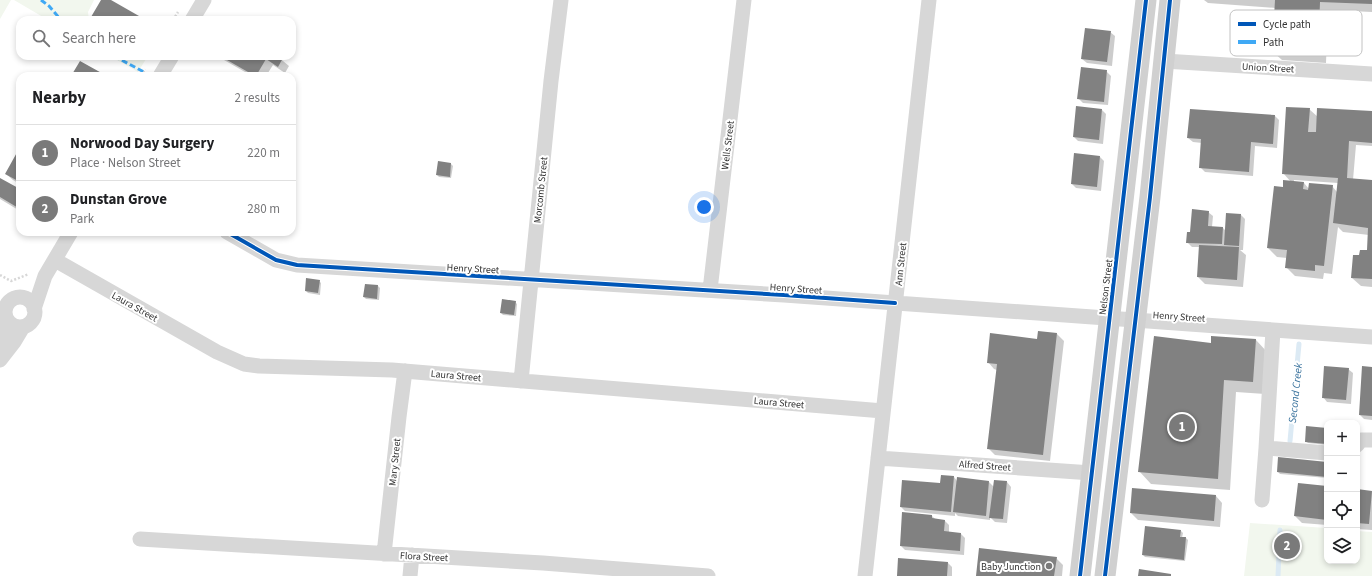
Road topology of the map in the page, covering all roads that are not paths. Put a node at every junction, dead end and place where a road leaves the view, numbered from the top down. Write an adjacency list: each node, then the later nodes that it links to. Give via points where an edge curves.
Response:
1 (204, 0): 7 (street)
2 (561, 0): 17 (street, Morcomb Street)
3 (744, 0): 18 (street, Wells Street)
4 (930, 0): 20 (street, Ann Street)
5 (1146, 0): 8 (main road, Nelson Street)
6 (1170, 0): 10 (main road)
7 (194, 16)
8 (1139, 59): 10 (main road); 23 (main road, Nelson Street)
9 (170, 60): 11 (street)
10 (1164, 61): 12 (street, Union Street); 24 (main road)
11 (162, 72)
12 (1372, 74)
13 (69, 236): 15 (street)
14 (234, 236): 17 (street, Henry Street, via 276,260 297,266)
15 (55, 260): 16 (street); 30 (street, Laura Street, via 217,352 244,364)
16 (37, 275): 19 (street); 21 (street)
17 (531, 280): 18 (street, Henry Street); 31 (street, Morcomb Street)
18 (710, 290): 20 (street, Henry Street)
19 (9, 297): 21 (street, via 28,300); 22 (street)
20 (896, 303): 23 (street, Henry Street); 32 (street, Ann Street)
21 (34, 309): 25 (street, via 32,320)
22 (4, 316): 25 (street, via 12,325); 28 (street)
23 (1109, 319): 24 (street, Henry Street); 38 (main road, Nelson Street)
24 (1135, 321): 26 (street, Henry Street); 39 (main road)
25 (23, 327): 29 (street)
26 (1273, 330): 27 (street, Henry Street); 35 (street)
27 (1372, 337)
28 (0, 354)
29 (0, 360)
30 (405, 371): 31 (street, Laura Street); 42 (street, Mary Street)
31 (521, 381): 32 (street, Laura Street)
32 (883, 411): 37 (street, Ann Street)
33 (1372, 440): 34 (street)
34 (1360, 441)
35 (1266, 448): 36 (street); 40 (street)
36 (1324, 453)
37 (878, 458): 38 (street, Alfred Street); 47 (street, Ann Street)
38 (1092, 473): 39 (main road); 48 (main road, Nelson Street)
39 (1117, 475): 49 (main road)
40 (1262, 500)
41 (140, 539): 42 (street, Flora Street)
42 (384, 554): 43 (street, Flora Street)
43 (412, 555): 44 (street, Flora Street, via 543,563); 45 (street)
44 (650, 574): 46 (street, Flora Street)
45 (410, 576)
46 (708, 576)
47 (865, 576)
48 (1080, 576)
49 (1105, 576)

